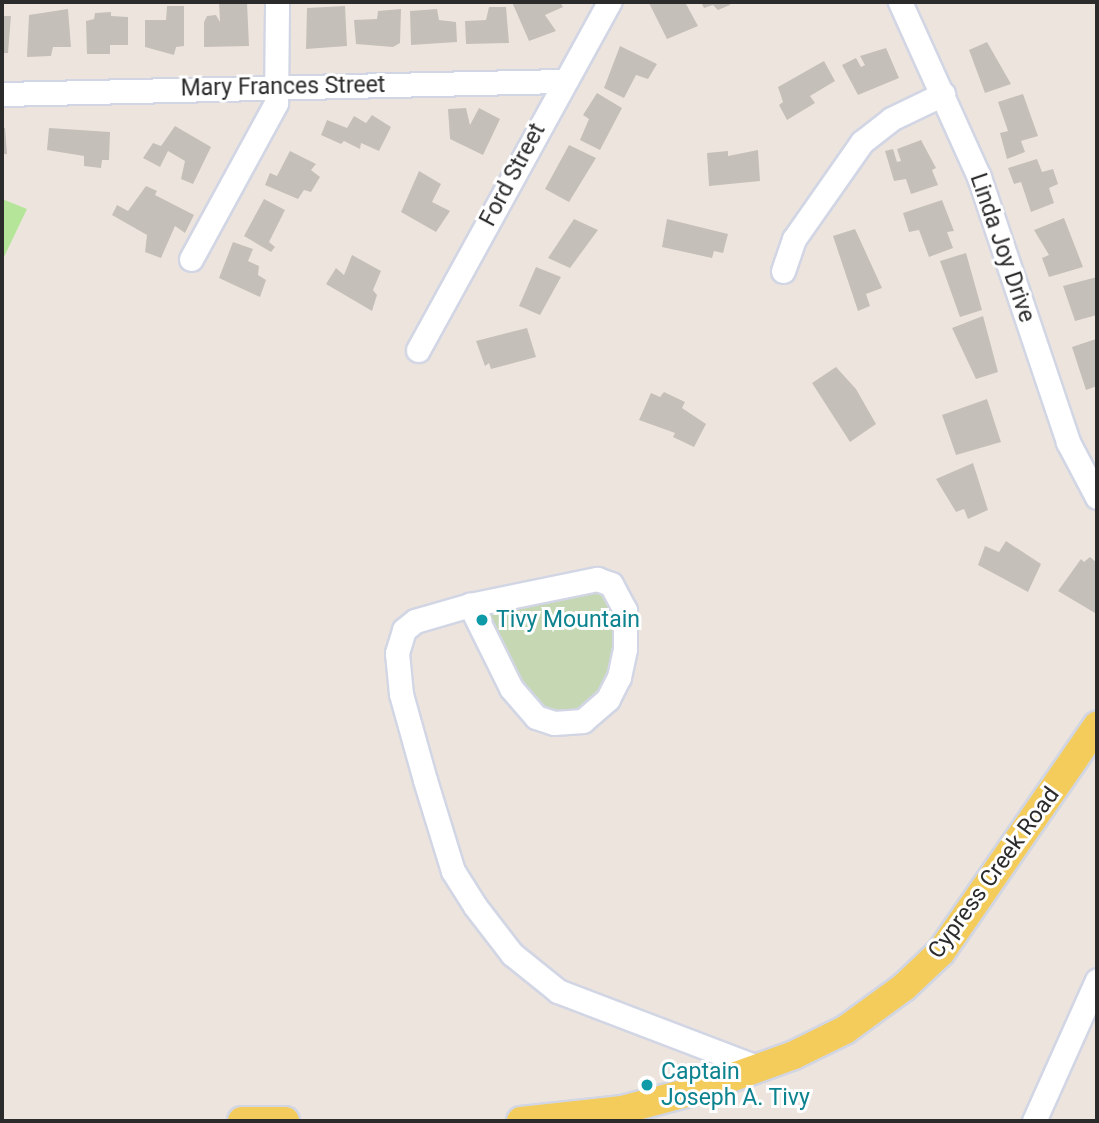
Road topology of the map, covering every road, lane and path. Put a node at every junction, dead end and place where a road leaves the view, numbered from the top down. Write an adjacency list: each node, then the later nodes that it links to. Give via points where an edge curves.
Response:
1 (277, 2): 5 (street)
2 (609, 2): 4 (street, Ford Street)
3 (900, 2): 7 (street, Linda Joy Drive)
4 (564, 80): 5 (street, Mary Frances Street); 10 (street, Ford Street)
5 (277, 87): 6 (street, Mary Frances Street); 8 (street, via 267,127)
6 (2, 94)
7 (943, 94): 9 (street, via 891,119 862,142 794,239); 11 (street, Linda Joy Drive, via 979,177 1068,442)
8 (191, 259)
9 (783, 271)
10 (418, 350)
11 (1097, 497)
12 (470, 605): 12 (street, via 510,688 536,717 554,723 583,720 608,699 619,677 627,630 625,610 611,584 597,579 569,582); 15 (street, via 415,621 404,630 397,653 401,694 453,871 512,954 558,991)
13 (1097, 726): 15 (main road, Cypress Creek Road, via 941,951 904,987 845,1030)
14 (1097, 981): 19 (street)
15 (760, 1068): 18 (main road, Cypress Creek Road, via 621,1110)
16 (242, 1121): 17 (main road)
17 (285, 1121)
18 (521, 1121)
19 (1034, 1121)

